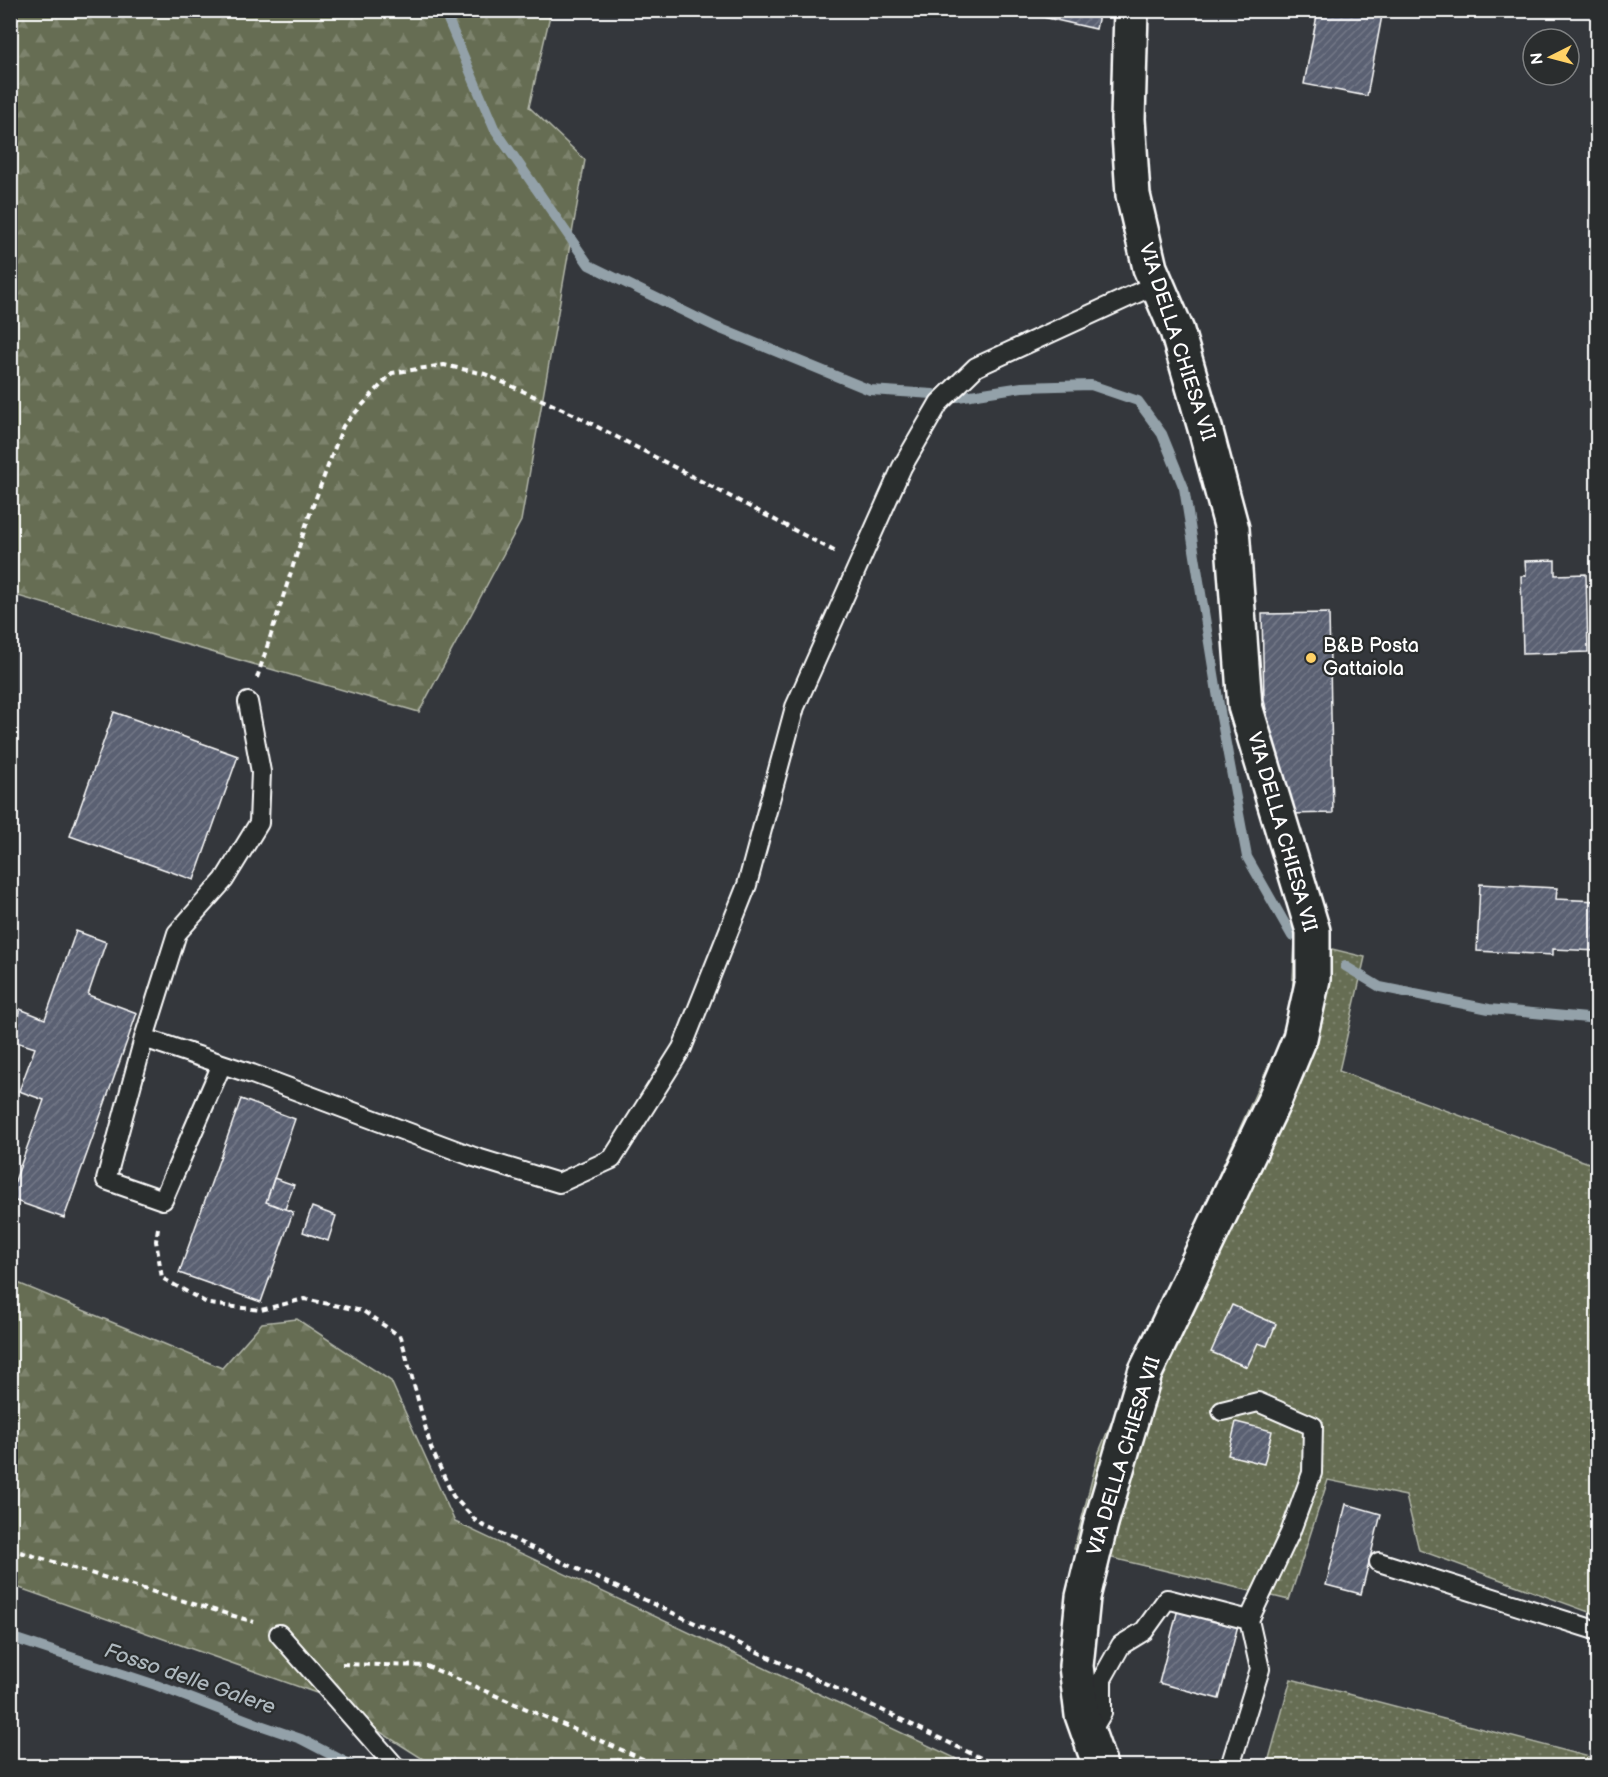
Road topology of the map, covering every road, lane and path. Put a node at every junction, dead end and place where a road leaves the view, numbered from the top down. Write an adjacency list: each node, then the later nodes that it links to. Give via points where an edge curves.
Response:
1 (1131, 10): 2 (street, VIA DELLA CHIESA VII, via 1128,119 1133,195)
2 (1157, 284): 3 (lane, via 969,374 933,412 902,467); 15 (street, VIA DELLA CHIESA VII, via 1177,331 1232,529 1245,706 1313,931 1313,979 1300,1038 1274,1101 1145,1373 1083,1597 1076,1666 1082,1715)
3 (858, 564): 4 (path, via 573,414 484,374 444,365 392,373 343,426); 6 (lane, via 795,706 747,885 682,1048 612,1159 559,1183 474,1157)
4 (248, 702): 5 (lane, via 261,772 259,823 224,880 177,933)
5 (144, 1038): 6 (lane); 7 (lane, via 106,1180)
6 (222, 1064): 7 (lane)
7 (163, 1200): 21 (path, via 156,1241 162,1278 209,1304 261,1310 304,1299 363,1311 401,1338 431,1448 453,1496 478,1523)
8 (1222, 1411): 11 (lane, via 1258,1401 1313,1426 1312,1473 1290,1533)
9 (10, 1549): 13 (path, via 257,1623)
10 (1379, 1562): 12 (lane)
11 (1249, 1620): 15 (lane, via 1167,1599 1144,1631 1121,1645 1102,1679 1102,1713); 16 (lane, via 1260,1669)
12 (1598, 1631)
13 (279, 1634): 17 (lane)
14 (342, 1664): 18 (path, via 427,1666)
15 (1089, 1735): 22 (street, VIA DELLA CHIESA VII)
16 (1232, 1760)
17 (394, 1767)
18 (659, 1767)
19 (870, 1767): 20 (path, via 877,1762)
20 (888, 1767)
21 (997, 1767)
22 (1100, 1767)

